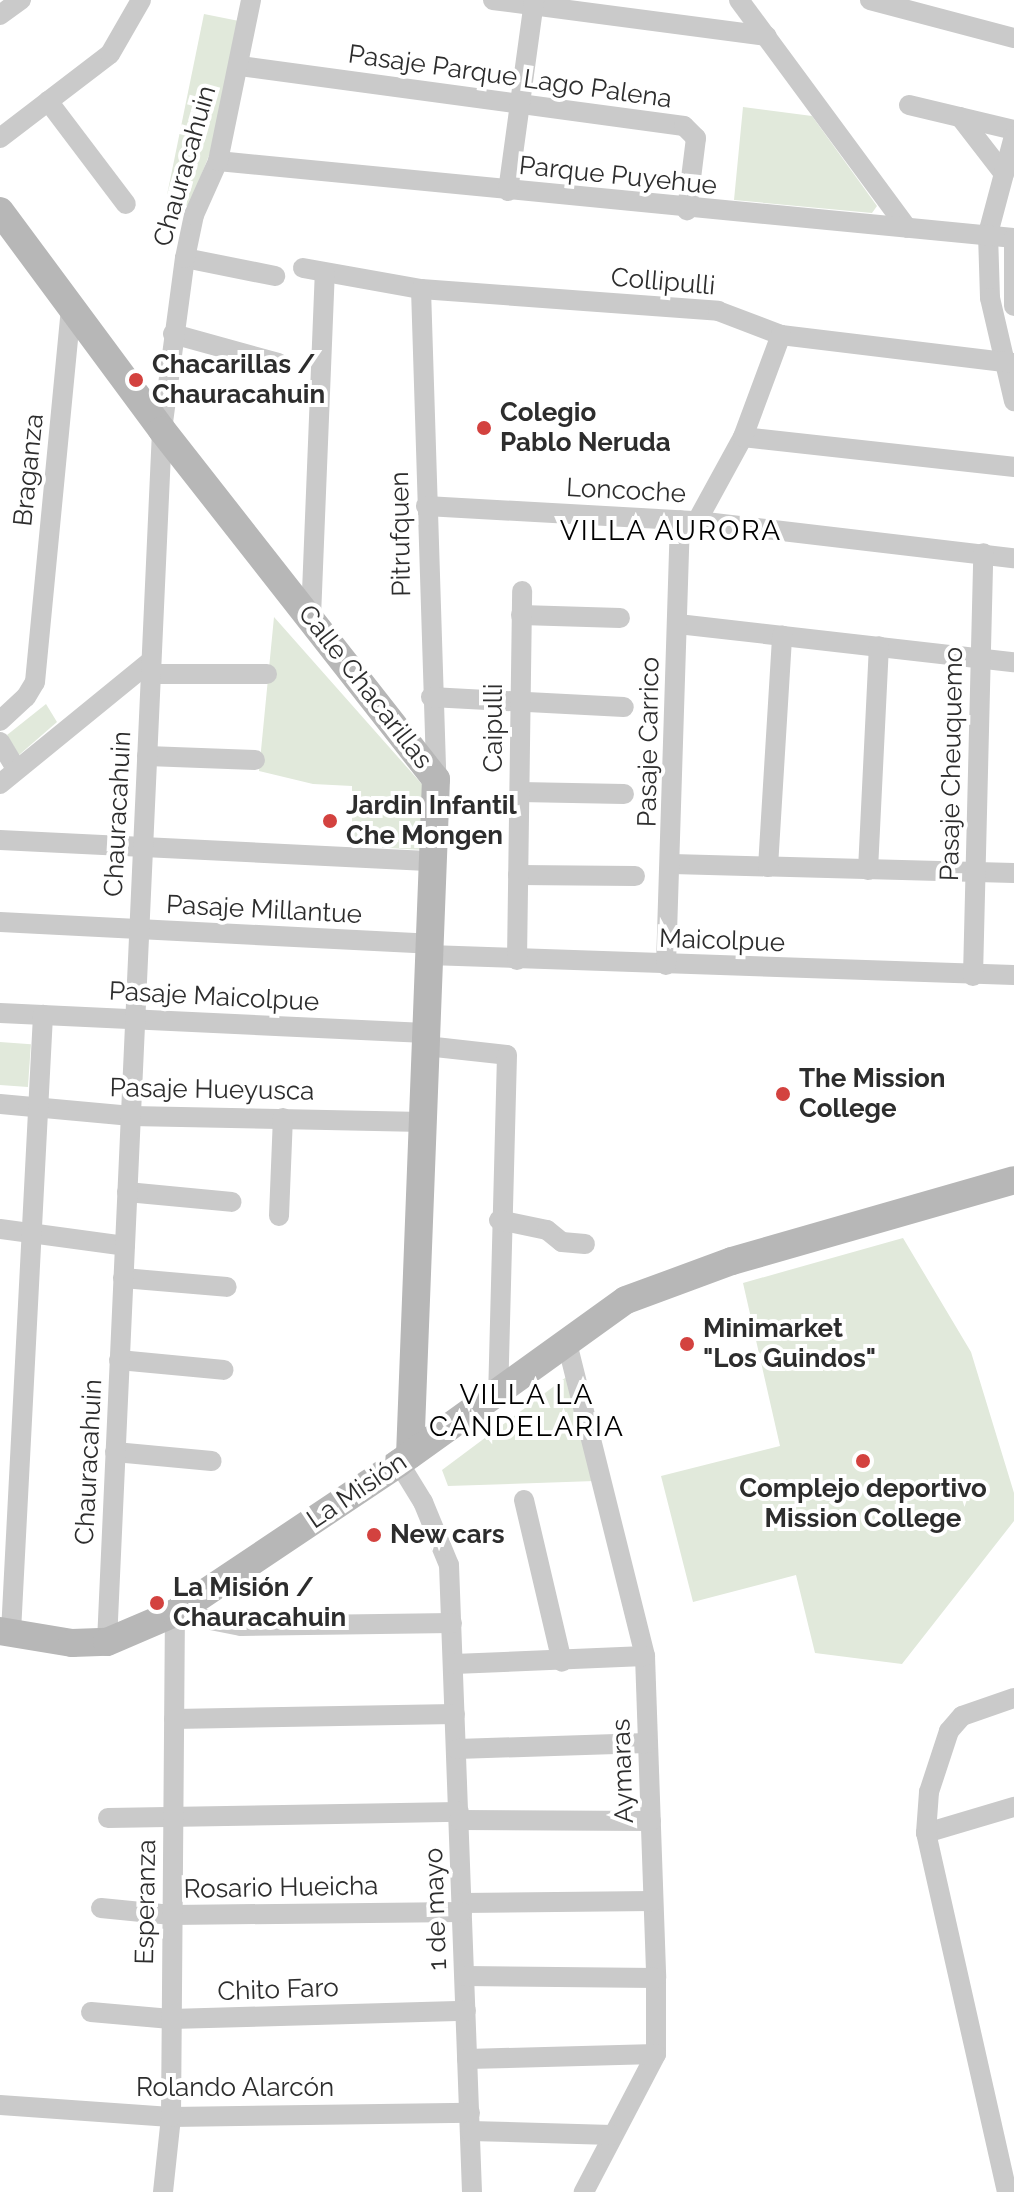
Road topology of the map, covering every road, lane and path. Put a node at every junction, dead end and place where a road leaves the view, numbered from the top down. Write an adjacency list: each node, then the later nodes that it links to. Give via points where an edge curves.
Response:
1 (21, 0): 8 (street)
2 (141, 0): 12 (street, via 110,54)
3 (251, 0): 11 (street, Chauracahuin)
4 (493, 0): 7 (street)
5 (739, 0): 9 (street)
6 (870, 0): 10 (street)
7 (534, 3): 9 (street); 14 (street)
8 (0, 15)
9 (767, 36): 24 (street)
10 (1014, 38)
11 (240, 66): 14 (street, Pasaje Parque Lago Palena); 18 (street, Chauracahuin)
12 (48, 101): 17 (street); 21 (street)
13 (909, 105): 15 (street)
14 (519, 107): 20 (street); 22 (street, Pasaje Parque Lago Palena, via 684,126 696,138)
15 (960, 117): 16 (street); 19 (street)
16 (1014, 133): 19 (street)
17 (0, 138)
18 (218, 161): 20 (street, Parque Puyehue); 27 (street, Chauracahuin, via 194,215)
19 (1004, 174): 25 (street)
20 (508, 191): 22 (street, Parque Puyehue)
21 (126, 204)
22 (687, 210): 24 (street, Parque Puyehue)
23 (0, 211): 32 (street, Calle Chacarillas)
24 (907, 228): 25 (street, Parque Puyehue)
25 (988, 234): 26 (street, Parque Puyehue); 36 (street, via 990,298)
26 (1014, 238): 33 (street)
27 (185, 258): 30 (street); 34 (street, Chauracahuin)
28 (303, 268): 29 (street, Collipulli)
29 (325, 273): 31 (street, Collipulli); 48 (street)
30 (275, 276)
31 (421, 289): 35 (street, Collipulli, via 718,311); 42 (street, Pitrufquen)
32 (71, 306): 39 (street, Calle Chacarillas); 60 (street, Braganza, via 35,682)
33 (1014, 306)
34 (173, 334): 37 (street); 39 (street, Chauracahuin)
35 (781, 335): 36 (street, Collipulli); 40 (street, Pasaje Carrico)
36 (1008, 362): 38 (street)
37 (278, 363)
38 (1014, 401)
39 (162, 430): 48 (street, Calle Chacarillas); 55 (street, Chauracahuin)
40 (743, 437): 41 (street); 43 (street, Pasaje Carrico)
41 (1014, 467)
42 (426, 506): 43 (street, Loncoche); 57 (street, Pitrufquen)
43 (688, 521): 44 (street, Loncoche); 50 (street, Pasaje Carrico)
44 (983, 553): 45 (street, Loncoche); 53 (street, Pasaje Cheuquemo)
45 (1014, 558)
46 (522, 591): 47 (street, Caipulli)
47 (521, 615): 49 (street); 58 (street, Caipulli)
48 (311, 617): 65 (street, Calle Chacarillas)
49 (620, 618)
50 (678, 624): 51 (street); 72 (street, Pasaje Carrico)
51 (782, 635): 52 (street); 73 (street)
52 (879, 646): 53 (street); 74 (street)
53 (981, 657): 54 (street); 75 (street, Pasaje Cheuquemo)
54 (1014, 662)
55 (151, 667): 56 (street); 62 (street, Chauracahuin); 64 (street)
56 (267, 674)
57 (431, 697): 58 (street); 65 (street, Pitrufquen)
58 (520, 701): 59 (street); 67 (street, Caipulli)
59 (624, 707)
60 (0, 721)
61 (0, 742): 64 (street)
62 (147, 756): 63 (street); 70 (street, Chauracahuin)
63 (255, 760)
64 (16, 769): 66 (street)
65 (436, 779): 71 (street, Calle Chacarillas)
66 (0, 784)
67 (520, 792): 68 (street); 77 (street, Caipulli)
68 (624, 794)
69 (0, 840): 70 (street)
70 (143, 847): 71 (street); 80 (street, Chauracahuin)
71 (432, 861): 81 (street, Calle Chacarillas)
72 (672, 864): 73 (street); 83 (street, Pasaje Carrico)
73 (768, 867): 74 (street)
74 (868, 870): 75 (street)
75 (975, 873): 76 (street); 85 (street, Pasaje Cheuquemo)
76 (1014, 873)
77 (518, 875): 78 (street); 82 (street, Caipulli)
78 (635, 876)
79 (0, 922): 80 (street, Pasaje Millantue)
80 (139, 929): 81 (street, Pasaje Millantue); 88 (street, Chauracahuin)
81 (429, 950): 82 (street, Maicolpue); 89 (street, Calle Chacarillas)
82 (517, 960): 83 (street, Maicolpue)
83 (666, 965): 85 (street, Maicolpue)
84 (1014, 975): 85 (street, Maicolpue)
85 (973, 976)
86 (0, 1013): 87 (street, Pasaje Maicolpue)
87 (43, 1015): 88 (street, Pasaje Maicolpue); 91 (street)
88 (135, 1019): 89 (street, Pasaje Maicolpue); 92 (street, Chauracahuin)
89 (426, 1040): 94 (street, Calle Chacarillas); 99 (street, via 507,1055)
90 (0, 1104): 91 (street, Pasaje Hueyusca)
91 (37, 1110): 92 (street, Pasaje Hueyusca); 101 (street)
92 (131, 1116): 93 (street, Pasaje Hueyusca); 96 (street, Chauracahuin)
93 (283, 1118): 94 (street, Pasaje Hueyusca); 98 (street)
94 (423, 1122): 114 (street, Calle Chacarillas)
95 (1014, 1180): 106 (street, La Misión, via 732,1261 626,1300)
96 (127, 1192): 97 (street); 103 (street, Chauracahuin)
97 (232, 1202)
98 (279, 1216)
99 (499, 1220): 102 (street, via 547,1230 562,1242); 107 (street)
100 (0, 1229): 101 (street)
101 (32, 1233): 103 (street); 112 (street)
102 (585, 1244)
103 (125, 1246): 104 (street, Chauracahuin)
104 (123, 1278): 105 (street); 108 (street, Chauracahuin)
105 (227, 1287)
106 (566, 1339): 110 (street, La Misión); 123 (street, Aymaras)
107 (496, 1345): 110 (street); 111 (street)
108 (119, 1360): 109 (street); 113 (street, Chauracahuin)
109 (224, 1370)
110 (522, 1372): 111 (street, La Misión)
111 (498, 1389): 114 (street, La Misión)
112 (10, 1443): 121 (street)
113 (115, 1452): 115 (street); 122 (street, Chauracahuin)
114 (405, 1459): 117 (street, La Misión); 119 (street, 1 de mayo, via 449,1565)
115 (212, 1461)
116 (524, 1500): 124 (street)
117 (219, 1584): 118 (street, La Misión); 120 (street, via 220,1614)
118 (175, 1613): 120 (street); 122 (street, La Misión); 128 (street, Esperanza)
119 (452, 1623): 120 (street); 125 (street, 1 de mayo)
120 (241, 1626)
121 (5, 1632): 122 (street, La Misión, via 72,1643)
122 (107, 1642)
123 (645, 1656): 124 (street); 129 (street, Aymaras)
124 (562, 1662): 125 (street)
125 (454, 1664): 127 (street, 1 de mayo)
126 (1014, 1698): 136 (street, via 962,1716 949,1731 929,1792)
127 (455, 1714): 128 (street); 130 (street, 1 de mayo)
128 (174, 1719): 133 (street, Esperanza)
129 (647, 1743): 130 (street); 135 (street, Aymaras)
130 (457, 1749): 132 (street, 1 de mayo)
131 (1014, 1807): 136 (street)
132 (459, 1816): 133 (street); 135 (street); 138 (street, 1 de mayo)
133 (173, 1817): 134 (street); 140 (street, Esperanza)
134 (108, 1818)
135 (651, 1821): 137 (street, Aymaras)
136 (926, 1833): 155 (street)
137 (653, 1901): 138 (street, Rosario Hueicha); 142 (street, Aymaras)
138 (462, 1907): 140 (street, Rosario Hueicha); 141 (street, 1 de mayo)
139 (101, 1908): 140 (street, Rosario Hueicha)
140 (172, 1915): 145 (street, Esperanza)
141 (465, 1976): 142 (street); 143 (street, 1 de mayo)
142 (656, 1978): 146 (street, Aymaras)
143 (466, 2011): 145 (street, Chito Faro); 147 (street, 1 de mayo)
144 (91, 2012): 145 (street, Chito Faro)
145 (171, 2019): 149 (street, Esperanza)
146 (656, 2054): 147 (street); 151 (street, Aymaras)
147 (467, 2059): 150 (street, 1 de mayo)
148 (0, 2105): 149 (street, Rolando Alarcón)
149 (171, 2117): 150 (street, Rolando Alarcón); 152 (street, Esperanza)
150 (470, 2122): 151 (street, Rolando Alarcón); 153 (street, 1 de mayo)
151 (612, 2135): 154 (street, Aymaras)
152 (163, 2192)
153 (472, 2192)
154 (584, 2192)
155 (1007, 2192)

